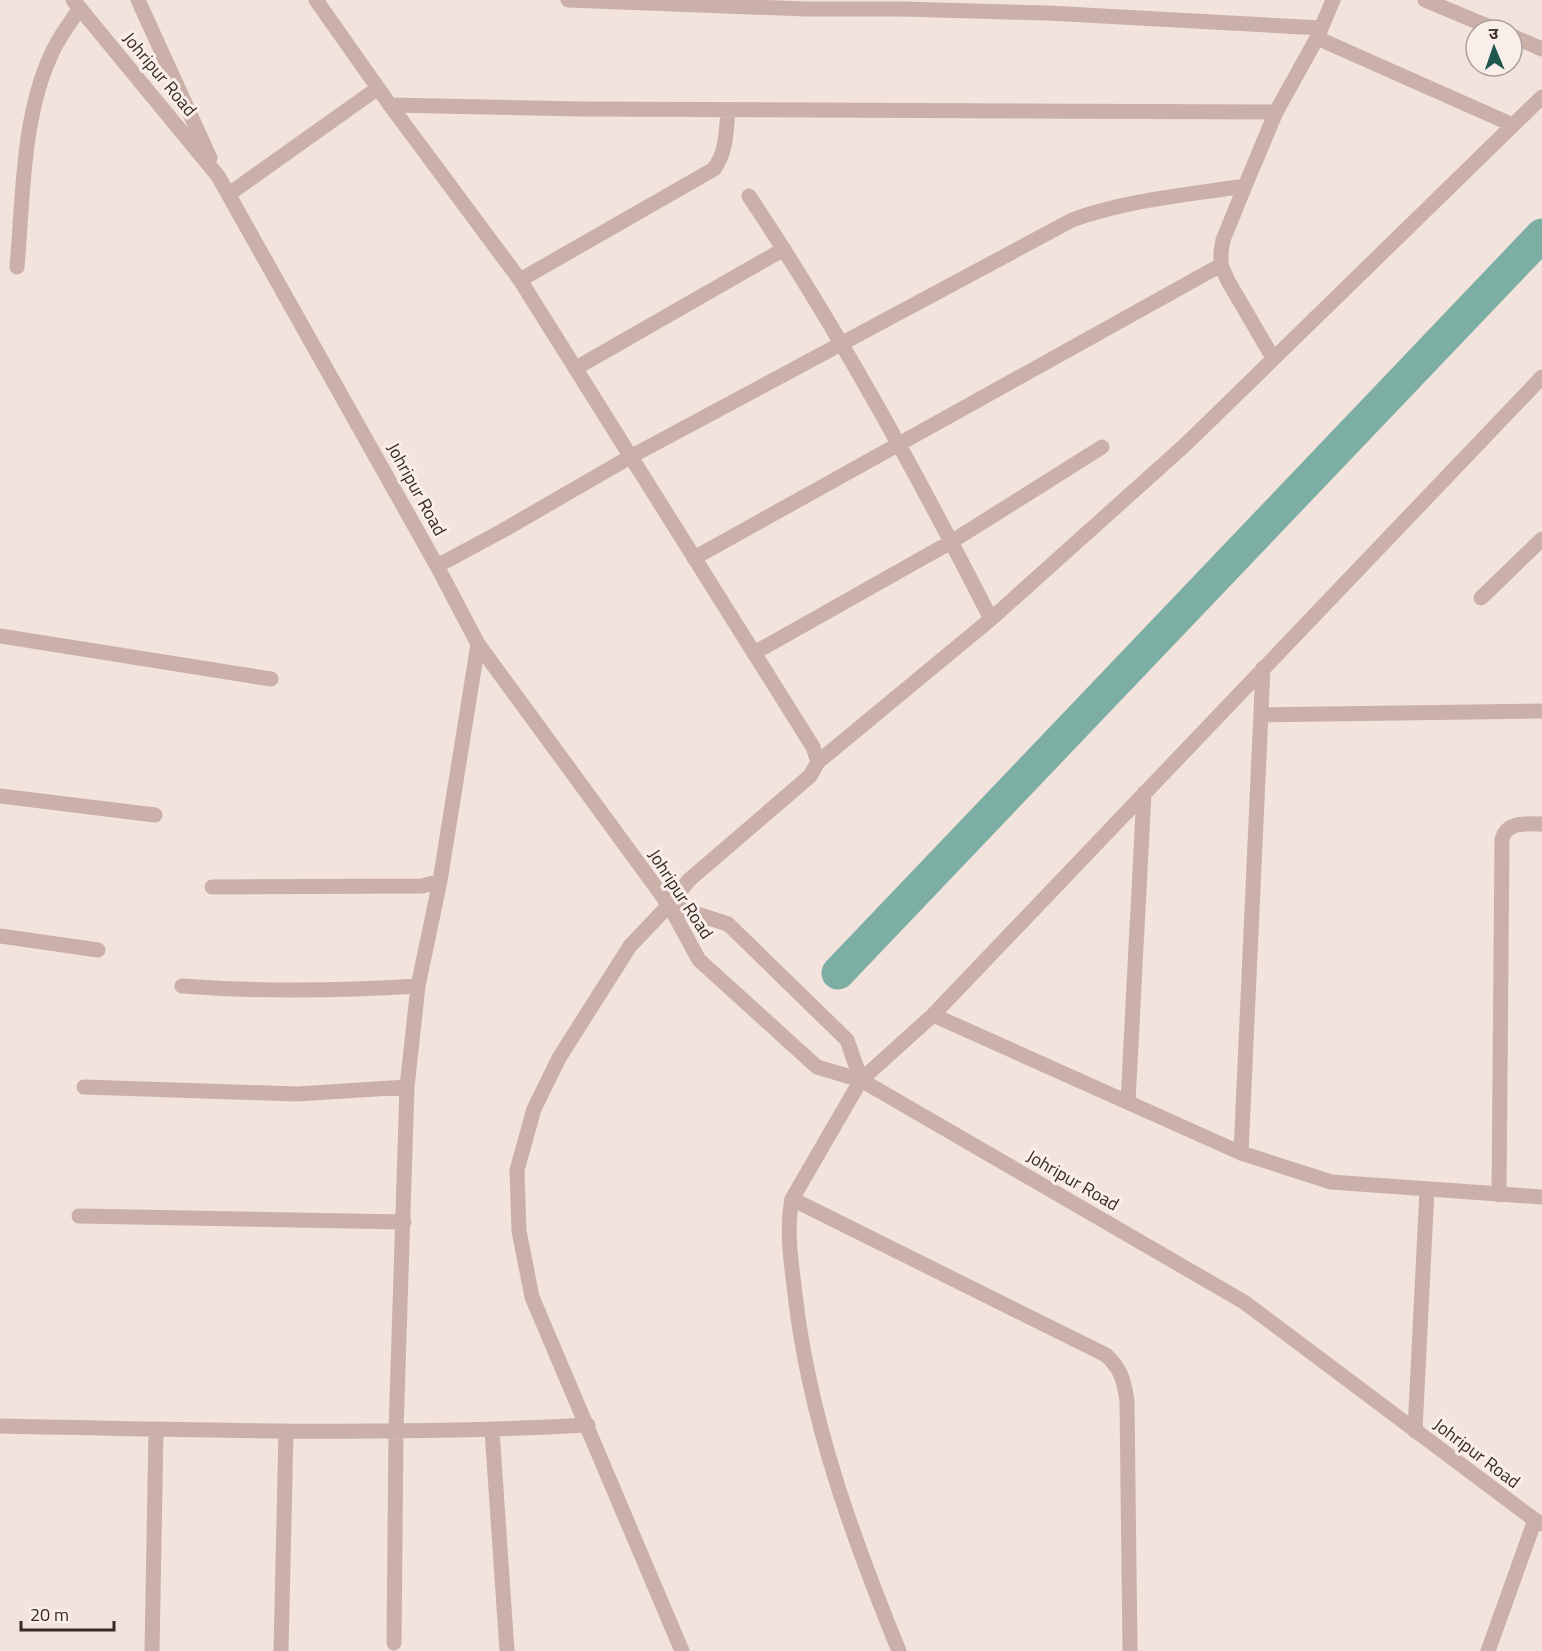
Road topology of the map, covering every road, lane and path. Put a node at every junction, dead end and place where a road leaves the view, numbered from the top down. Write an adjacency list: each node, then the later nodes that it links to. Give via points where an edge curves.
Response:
1 (138, 0): 17 (street)
2 (316, 0): 11 (street)
3 (568, 0): 8 (street, via 1037,13)
4 (1333, 0): 8 (street)
5 (1425, 0): 7 (street)
6 (76, 4): 17 (street, Johripur Road); 23 (street, via 52,53 36,99 29,131)
7 (1468, 18)
8 (1319, 33): 15 (street); 16 (street)
9 (1524, 41): 10 (street)
10 (1542, 49)
11 (378, 88): 13 (street); 19 (street)
12 (1542, 96): 16 (street)
13 (390, 105): 14 (street); 24 (street)
14 (728, 110): 15 (street); 24 (street, via 722,159 714,169)
15 (1276, 112): 18 (street)
16 (1513, 125): 26 (street)
17 (219, 176): 19 (street, Johripur Road)
18 (1245, 186): 22 (street, via 1223,240); 25 (street, via 1126,204 1072,219)
19 (229, 194): 35 (street, Johripur Road)
20 (749, 196): 21 (street)
21 (784, 249): 25 (street); 27 (street)
22 (1221, 265): 26 (street); 29 (street)
23 (17, 267)
24 (520, 280): 27 (street)
25 (842, 344): 29 (street); 31 (street)
26 (1273, 358): 37 (street, via 1185,445)
27 (576, 368): 31 (street)
28 (1542, 377): 41 (street)
29 (898, 446): 33 (street); 34 (street)
30 (1102, 447): 33 (street)
31 (630, 457): 34 (street); 35 (street)
32 (1542, 539): 36 (street)
33 (951, 542): 37 (street); 40 (street)
34 (694, 558): 40 (street)
35 (437, 566): 39 (street, Johripur Road)
36 (1481, 598)
37 (991, 619): 45 (street)
38 (0, 636): 42 (street)
39 (478, 644): 50 (street); 52 (street, Johripur Road)
40 (754, 654): 45 (street, via 813,747)
41 (1263, 668): 44 (street); 46 (street)
42 (271, 679)
43 (1542, 711): 44 (street)
44 (1261, 715): 62 (street)
45 (818, 762): 52 (street, via 810,776 688,880)
46 (1144, 793): 57 (street); 61 (street)
47 (0, 796): 48 (street)
48 (155, 814)
49 (1542, 824): 64 (street, via 1509,827 1502,839)
50 (440, 881): 51 (street, via 422,886); 56 (street)
51 (212, 887)
52 (669, 905): 58 (street, Johripur Road, via 699,960 817,1067); 58 (street, via 728,924 847,1040); 69 (street, via 630,946 559,1058 534,1109 517,1170 519,1231 532,1297)
53 (0, 936): 54 (street)
54 (98, 950)
55 (182, 986): 56 (street, via 299,991)
56 (418, 986): 60 (street)
57 (933, 1015): 58 (street); 61 (street)
58 (861, 1080): 66 (street); 75 (street, Johripur Road, via 1244,1302)
59 (84, 1087): 60 (street, via 297,1094)
60 (407, 1088): 68 (street)
61 (1128, 1102): 62 (street)
62 (1241, 1153): 63 (street, via 1331,1182)
63 (1427, 1190): 64 (street); 75 (street)
64 (1499, 1195): 65 (street)
65 (1542, 1197)
66 (792, 1199): 82 (street, via 788,1235 800,1342 814,1405 871,1583); 83 (street, via 1106,1355 1117,1365 1127,1401)
67 (79, 1216): 68 (street)
68 (404, 1222): 74 (street)
69 (588, 1425): 72 (street); 81 (street)
70 (0, 1426): 71 (street)
71 (156, 1430): 73 (street); 78 (street)
72 (492, 1430): 74 (street); 80 (street)
73 (286, 1431): 74 (street); 79 (street)
74 (396, 1431): 77 (street)
75 (1415, 1431): 76 (street, Johripur Road)
76 (1538, 1522): 84 (street)
77 (394, 1643)
78 (152, 1651)
79 (281, 1651)
80 (507, 1651)
81 (682, 1651)
82 (899, 1651)
83 (1130, 1651)
84 (1488, 1651)

